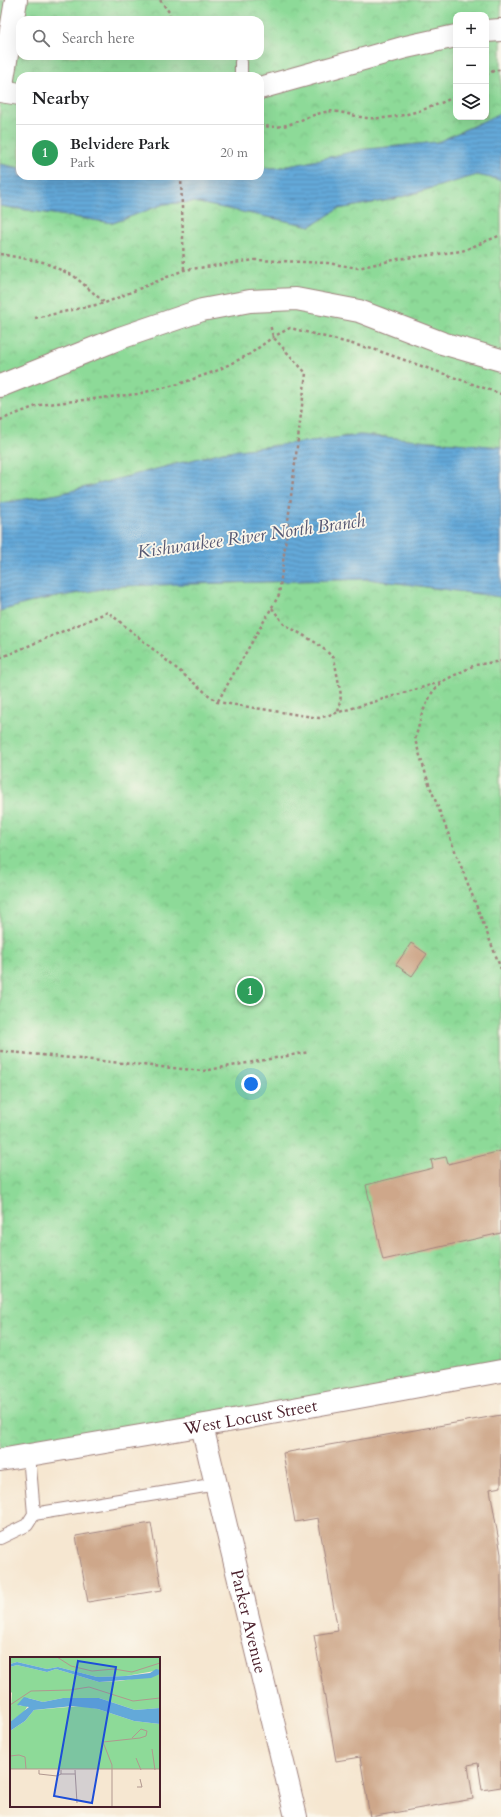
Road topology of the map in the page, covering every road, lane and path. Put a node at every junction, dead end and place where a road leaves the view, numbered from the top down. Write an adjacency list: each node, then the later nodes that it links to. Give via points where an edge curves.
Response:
1 (16, 0): 12 (street)
2 (160, 0): 3 (path)
3 (170, 16)
4 (489, 30): 5 (street)
5 (501, 30)
6 (453, 37): 11 (street, via 406,47)
7 (241, 62): 9 (lane)
8 (501, 70): 10 (path)
9 (241, 72)
10 (489, 73)
11 (264, 87)
12 (7, 92)
13 (453, 97): 14 (path, via 417,112 399,115 367,118 326,112 284,126)
14 (264, 126)
15 (181, 180): 18 (path)
16 (501, 235): 18 (path, via 462,251 398,259 358,268 312,262 254,260)
17 (0, 254): 20 (path, via 43,262 74,276)
18 (184, 270): 20 (path)
19 (265, 300): 22 (path); 23 (street, via 296,299 359,312 442,343); 24 (street, via 202,310 120,338)
20 (105, 303): 21 (path)
21 (35, 318)
22 (273, 337): 25 (path, via 290,328 376,350); 26 (path, via 250,354 216,371 179,384 137,394 39,405); 27 (path, via 306,373 280,595)
23 (501, 360)
24 (0, 386)
25 (501, 394)
26 (0, 420)
27 (272, 608): 31 (path); 32 (path, via 284,624 318,644 334,658 341,695)
28 (0, 658): 31 (path, via 108,612)
29 (501, 661): 30 (path, via 475,665)
30 (441, 682): 32 (path); 33 (path, via 433,691 422,713 415,740 429,784)
31 (218, 702): 32 (path, via 319,718)
32 (338, 712)
33 (501, 969)
34 (0, 1051): 35 (path, via 203,1071)
35 (309, 1052)
36 (501, 1371): 37 (street, West Locust Street)
37 (202, 1426): 38 (street, West Locust Street); 40 (street, Parker Avenue)
38 (29, 1455): 39 (street, West Locust Street); 41 (lane)
39 (0, 1460)
40 (216, 1484): 41 (lane); 43 (street, Parker Avenue)
41 (34, 1514): 42 (lane, via 27,1525)
42 (0, 1538)
43 (296, 1817)

